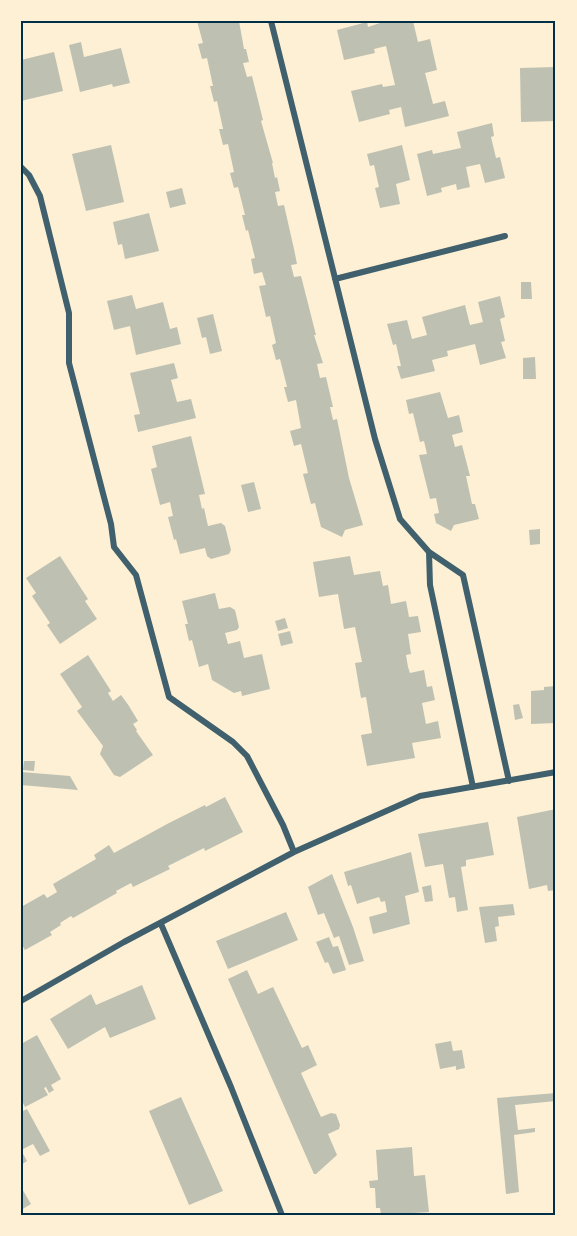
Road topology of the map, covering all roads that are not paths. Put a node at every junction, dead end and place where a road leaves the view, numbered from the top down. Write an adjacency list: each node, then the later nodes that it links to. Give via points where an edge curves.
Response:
1 (271, 21): 4 (street)
2 (21, 167): 9 (street, via 40,196 69,313 69,363 114,547 136,575 169,696 247,756)
3 (505, 236): 4 (street)
4 (335, 279): 5 (street, via 375,439 400,519)
5 (429, 552): 7 (street, via 464,575); 8 (street, via 430,585)
6 (556, 772): 7 (street)
7 (508, 781): 8 (street)
8 (473, 787): 9 (street, via 420,796)
9 (294, 852): 10 (street)
10 (161, 924): 11 (street); 12 (street)
11 (21, 1001)
12 (282, 1215)

